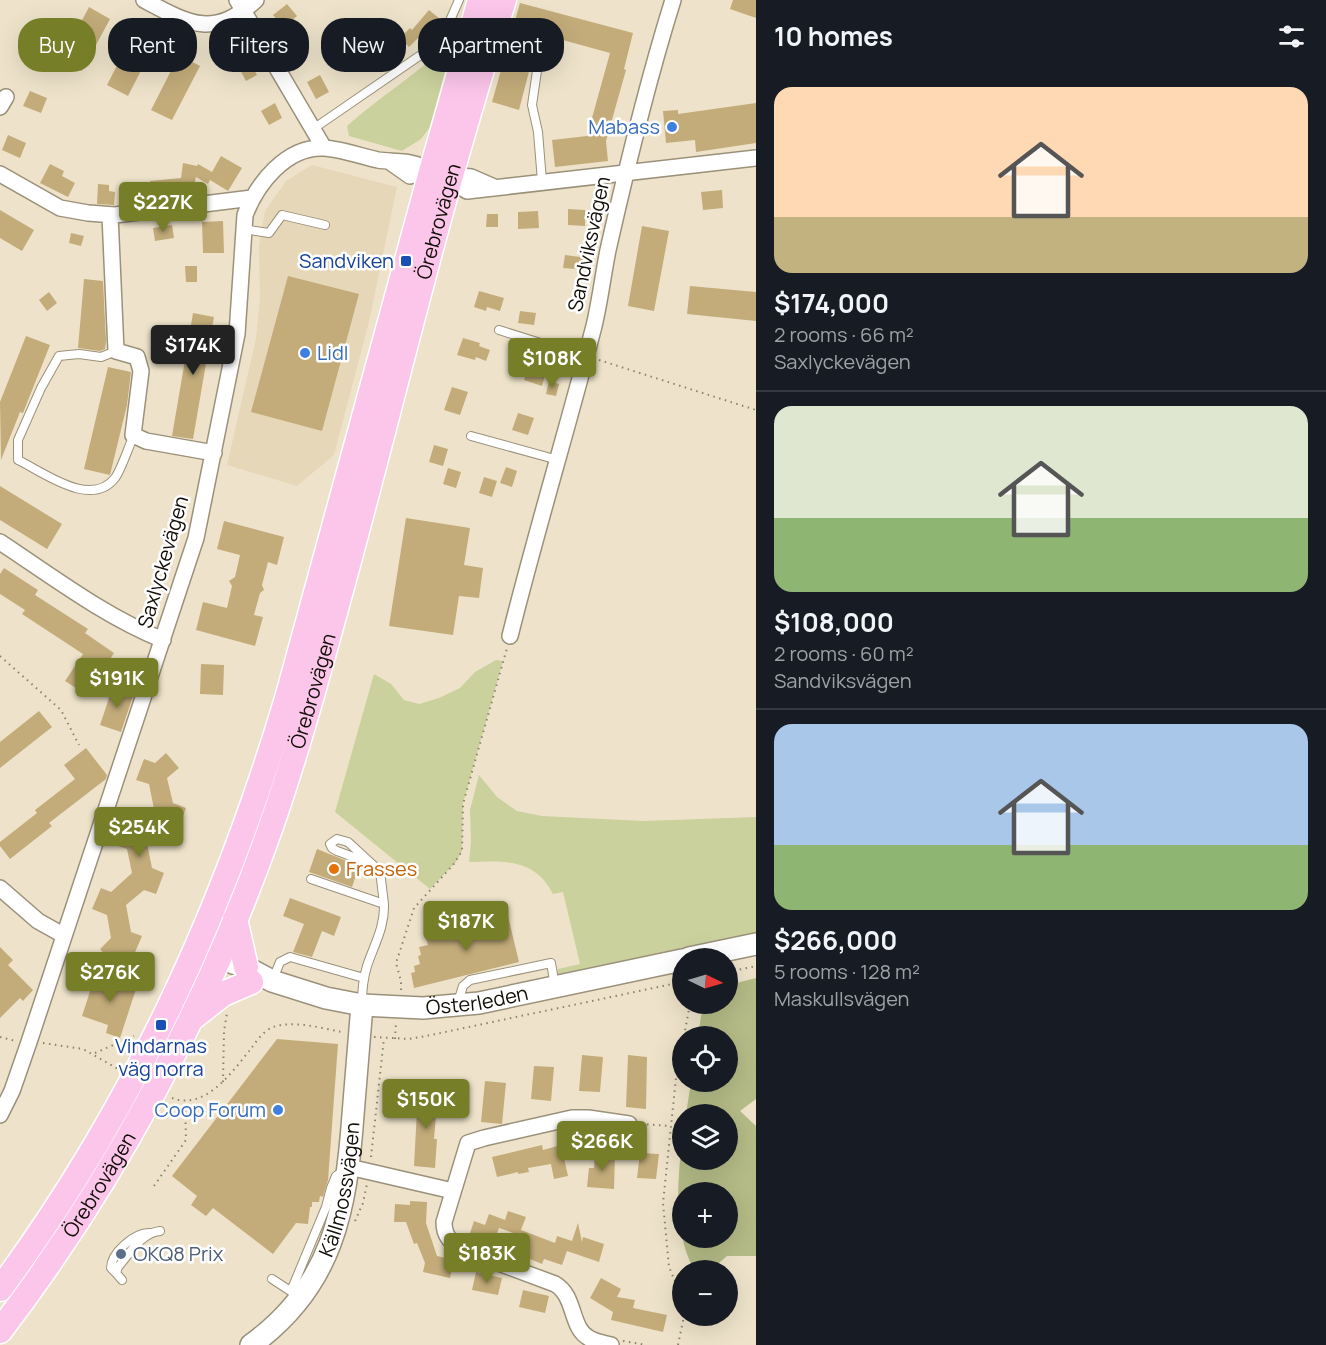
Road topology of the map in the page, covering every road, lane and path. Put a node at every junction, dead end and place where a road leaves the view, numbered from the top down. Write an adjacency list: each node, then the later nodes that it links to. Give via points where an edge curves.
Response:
1 (144, 0): 7 (street, via 189,22 208,25 226,21)
2 (256, 0): 7 (street)
3 (459, 0): 9 (lane, via 438,44)
4 (480, 0): 13 (highway, Örebrovägen)
5 (504, 0): 13 (highway, Örebrovägen)
6 (672, 0): 12 (street, Sandviksvägen)
7 (240, 6): 9 (street)
8 (537, 72): 15 (lane, via 532,105)
9 (313, 129): 10 (street)
10 (324, 148): 13 (street, via 390,162 410,176); 16 (street, Saxlyckevägen, via 305,150 286,159)
11 (756, 158): 12 (street)
12 (626, 172): 15 (street); 22 (street, Sandviksvägen)
13 (442, 173): 15 (street, via 467,191); 37 (highway, Örebrovägen, via 316,682 276,813); 41 (highway, Örebrovägen, via 264,773)
14 (0, 174): 17 (street, via 60,208)
15 (542, 181)
16 (252, 198): 17 (street); 19 (street, Saxlyckevägen)
17 (110, 215): 21 (street)
18 (325, 225): 19 (lane, via 282,214 269,233)
19 (243, 229): 26 (street, Saxlyckevägen, via 237,334)
20 (499, 330): 22 (lane)
21 (116, 351): 24 (street, via 137,357 141,371); 24 (lane, via 101,357 59,356 18,440 18,460 73,489 97,491 114,479)
22 (585, 357): 23 (path); 27 (street, Sandviksvägen)
23 (756, 410)
24 (134, 435): 26 (street, via 146,441)
25 (471, 436): 27 (lane)
26 (213, 453): 30 (street, Saxlyckevägen, via 196,538)
27 (558, 460): 29 (street, Sandviksvägen)
28 (0, 542): 30 (street, via 106,613)
29 (510, 636): 52 (path, via 464,804 460,857 417,903 396,963 402,986)
30 (163, 640): 38 (street, Saxlyckevägen)
31 (0, 656): 32 (path, via 62,710)
32 (79, 745)
33 (374, 866): 33 (lane, via 337,851 330,844 337,839 348,842); 36 (lane, via 382,878)
34 (311, 879): 36 (lane)
35 (0, 888): 38 (street, via 38,921)
36 (384, 904): 47 (lane, via 384,918)
37 (235, 919): 42 (highway, Örebrovägen); 46 (highway)
38 (63, 935): 61 (street, Saxlyckevägen)
39 (756, 944): 40 (main road)
40 (737, 948)
41 (196, 949): 42 (highway); 78 (highway, Örebrovägen, via 122,1100 64,1196)
42 (219, 957): 46 (main road, Österleden); 53 (highway, Örebrovägen)
43 (672, 962): 49 (main road, Österleden)
44 (756, 966): 45 (path)
45 (738, 970)
46 (257, 977): 47 (lane, via 290,957); 50 (main road, Österleden); 53 (highway, via 220,996)
47 (364, 978): 50 (lane)
48 (672, 984): 55 (path)
49 (461, 1004): 52 (main road, Österleden); 55 (path)
50 (362, 1005): 52 (main road, Österleden); 57 (main road, Källmossvägen)
51 (230, 1006): 64 (path, via 224,1031)
52 (398, 1008): 60 (path)
53 (191, 1020): 81 (highway, Örebrovägen, via 122,1148 45,1269)
54 (440, 1024): 56 (path)
55 (467, 1028): 56 (path)
56 (439, 1033): 60 (path)
57 (359, 1035): 64 (path, via 275,1026 262,1035); 71 (main road, Källmossvägen)
58 (135, 1036): 62 (path)
59 (384, 1038): 60 (path)
60 (395, 1039)
61 (29, 1042): 62 (path, via 69,1045); 68 (street, Saxlyckevägen)
62 (94, 1054): 63 (path)
63 (123, 1072)
64 (223, 1082): 67 (path)
65 (674, 1092): 70 (path)
66 (172, 1098): 67 (path)
67 (185, 1101): 72 (path, via 186,1140)
68 (0, 1115)
69 (630, 1124): 70 (path); 73 (street, via 572,1118 468,1143)
70 (670, 1126): 75 (path, via 663,1220)
71 (349, 1167): 73 (street); 79 (main road, Källmossvägen, via 342,1207 325,1257)
72 (154, 1186)
73 (453, 1191): 83 (street, via 444,1222 448,1240 461,1249 563,1289 582,1333)
74 (160, 1232): 77 (lane, via 131,1238 112,1262 111,1268)
75 (672, 1274)
76 (272, 1279): 79 (lane)
77 (122, 1280)
78 (0, 1289)
79 (296, 1295): 82 (main road, Källmossvägen, via 270,1331)
80 (682, 1326): 86 (path)
81 (0, 1331)
82 (250, 1345)
83 (611, 1345)
84 (619, 1345): 85 (path, via 624,1340)
85 (646, 1345)
86 (678, 1345)

